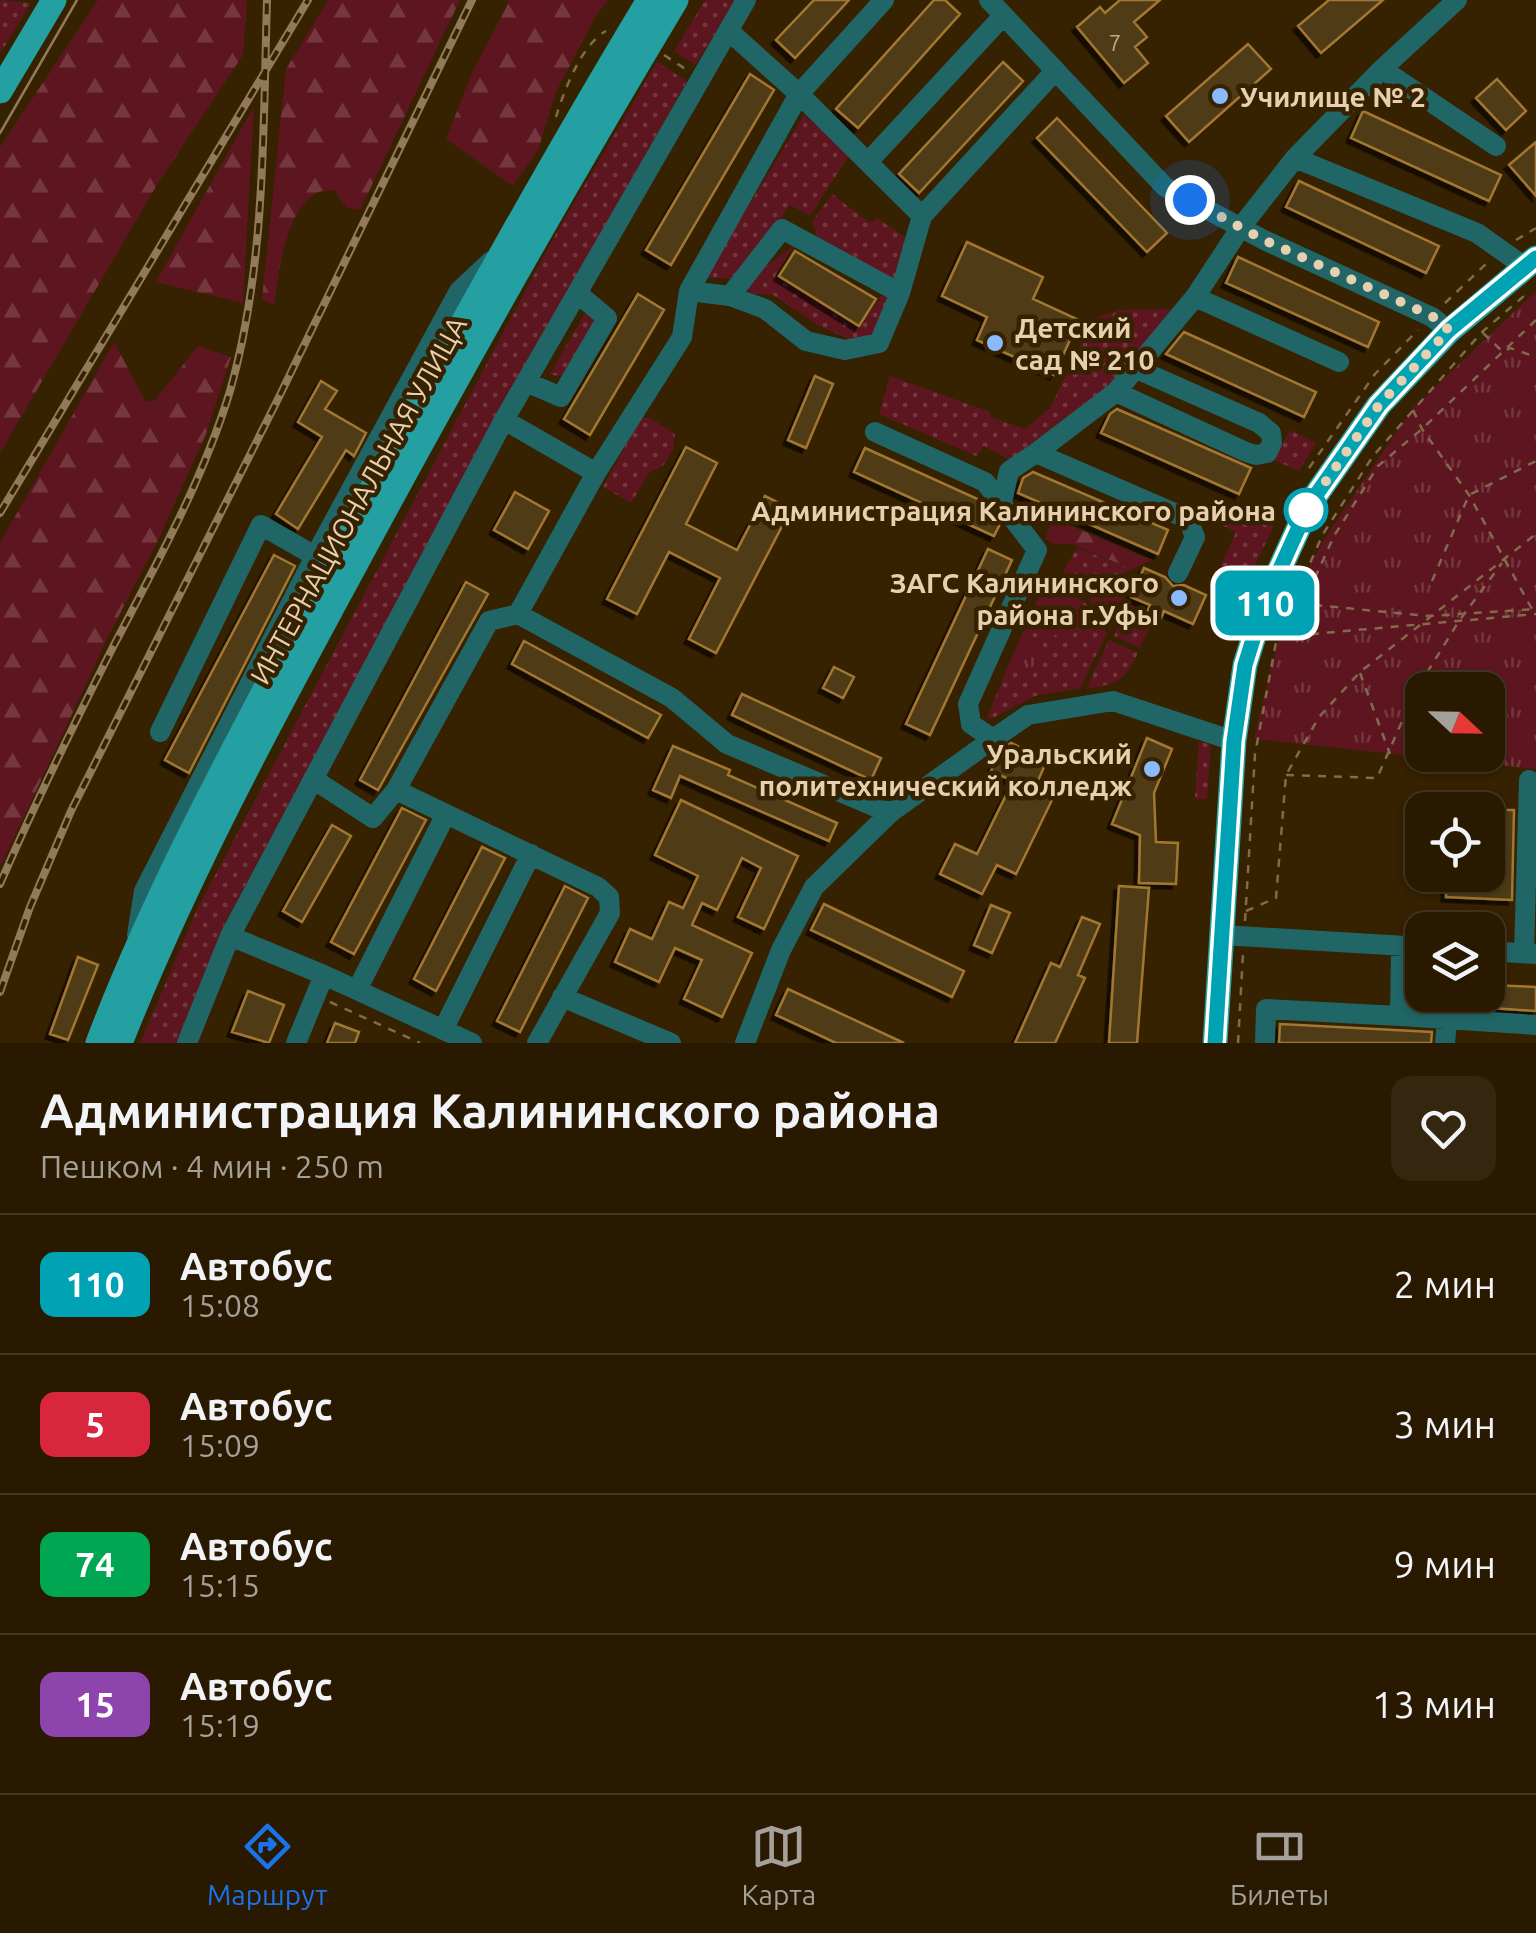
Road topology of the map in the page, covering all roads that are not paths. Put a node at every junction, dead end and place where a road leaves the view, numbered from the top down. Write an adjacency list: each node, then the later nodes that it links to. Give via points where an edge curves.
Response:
1 (54, 0): 11 (main road)
2 (649, 0): 18 (main road, ИНТЕРНАЦИОНАЛЬНАЯ УЛИЦА)
3 (676, 0): 47 (main road, ИНТЕРНАЦИОНАЛЬНАЯ УЛИЦА)
4 (746, 0): 8 (street)
5 (884, 0): 12 (street)
6 (1457, 0): 9 (street)
7 (996, 8): 10 (street); 15 (street)
8 (729, 31): 12 (street); 21 (street)
9 (1382, 69): 13 (street); 14 (street)
10 (1054, 72): 16 (street); 17 (street, via 1165,187)
11 (0, 91)
12 (799, 94): 15 (street); 20 (street)
13 (1496, 146)
14 (1295, 158): 17 (street); 19 (street, via 1477,232)
15 (868, 162): 16 (street)
16 (922, 216): 22 (street)
17 (1241, 227): 24 (street); 25 (street, via 1432,316)
18 (500, 253): 35 (street, via 459,291); 47 (main road, ИНТЕРНАЦИОНАЛЬНАЯ УЛИЦА, via 288,647)
19 (1531, 263): 25 (main road)
20 (688, 291): 23 (street); 33 (street, via 682,338)
21 (577, 293): 28 (street); 28 (street, via 607,318 561,396)
22 (900, 294): 23 (street, via 878,344 845,350 806,341 765,308); 23 (street, via 782,228)
23 (730, 296)
24 (1195, 297): 26 (street); 27 (street)
25 (1449, 330): 40 (main road, via 1379,405 1309,505 1264,604 1245,665)
26 (1339, 362)
27 (1137, 369): 29 (street); 29 (street, via 1259,423 1271,432 1267,453 1246,452)
28 (526, 382): 30 (street)
29 (1116, 392): 32 (street)
30 (504, 420): 33 (street); 41 (street)
31 (875, 432): 34 (street, via 985,482)
32 (1036, 453): 34 (street, via 1009,471); 36 (street, via 1188,519 1195,537)
33 (596, 473): 37 (street)
34 (1002, 502): 39 (street, via 1036,550 968,704 971,724)
35 (315, 556): 38 (street, via 261,526); 53 (street, via 144,890)
36 (1178, 573)
37 (518, 614): 43 (street, via 489,621); 45 (street, via 672,698 726,744)
38 (160, 732)
39 (993, 739): 40 (street, via 1028,715 1113,700); 45 (street)
40 (1234, 741): 49 (main road)
41 (313, 779): 43 (street, via 373,818); 48 (street)
42 (1529, 780): 52 (street)
43 (396, 790): 44 (street)
44 (446, 814): 46 (street); 56 (street)
45 (890, 814): 69 (street, via 814,887)
46 (531, 854): 57 (street, via 610,897 610,913); 61 (street)
47 (173, 894): 53 (main road, ИНТЕРНАЦИОНАЛЬНАЯ УЛИЦА); 63 (main road, ИНТЕРНАЦИОНАЛЬНАЯ УЛИЦА)
48 (230, 936): 54 (street); 64 (street)
49 (1222, 936): 50 (street); 70 (main road)
50 (1405, 947)
51 (1505, 952): 52 (street)
52 (1530, 954)
53 (133, 959): 62 (main road, ИНТЕРНАЦИОНАЛЬНАЯ УЛИЦА)
54 (324, 974): 56 (street); 65 (street)
55 (1405, 987): 58 (street)
56 (357, 990): 61 (street)
57 (562, 997): 67 (street); 68 (street)
58 (1400, 1016): 59 (street); 71 (street, via 1266,1009)
59 (1447, 1020): 60 (street); 72 (street)
60 (1536, 1024)
61 (443, 1030): 66 (street)
62 (98, 1043)
63 (120, 1043)
64 (187, 1043)
65 (296, 1043)
66 (472, 1043)
67 (536, 1043)
68 (671, 1043)
69 (744, 1043)
70 (1215, 1043)
71 (1264, 1043)
72 (1445, 1043)

